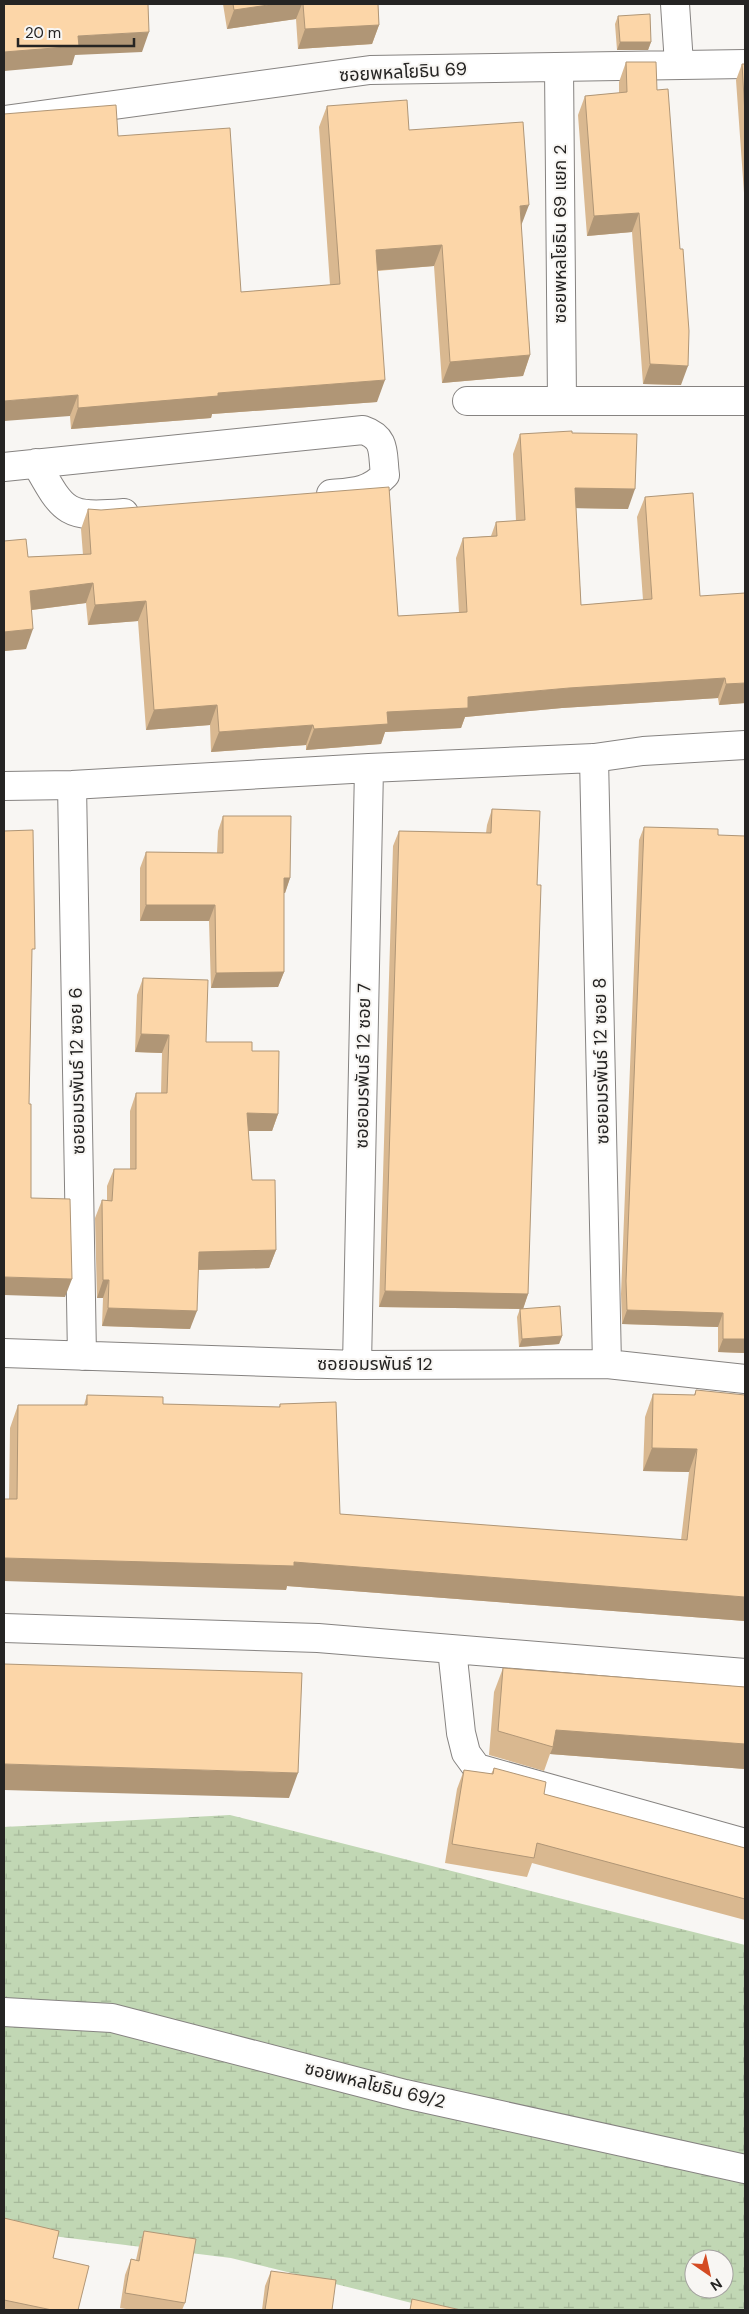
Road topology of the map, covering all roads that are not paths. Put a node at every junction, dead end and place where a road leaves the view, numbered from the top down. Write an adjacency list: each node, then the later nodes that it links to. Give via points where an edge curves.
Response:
1 (675, 4): 2 (street)
2 (679, 64): 3 (street, ซอยพหลโยธิน 69); 4 (street, ซอยพหลโยธิน 69)
3 (745, 64)
4 (559, 67): 5 (street, ซอยพหลโยธิน 69, via 370,70); 7 (street, ซอยพหลโยธิน 69 แยก 2)
5 (4, 120)
6 (467, 401): 7 (street)
7 (562, 401): 8 (street)
8 (745, 401)
9 (36, 463): 10 (street); 11 (street, via 363,430 375,434 382,444 385,475 375,486 361,491); 12 (street, via 56,499 71,511 92,516)
10 (4, 467)
11 (304, 496)
12 (150, 510)
13 (745, 745): 14 (street, via 643,751)
14 (594, 758): 15 (street); 20 (street, ซอยอมรพันธ์ 12 ซอย 8)
15 (369, 768): 16 (street); 21 (street, ซอยอมรพันธ์ 12 ซอย 7)
16 (72, 785): 17 (street); 19 (street, ซอยอมรพันธ์ 12 ซอย 6)
17 (4, 786)
18 (4, 1353): 19 (street, ซอยอมรพันธ์ 12)
19 (82, 1356): 21 (street, ซอยอมรพันธ์ 12)
20 (607, 1364): 21 (street, ซอยอมรพันธ์ 12); 22 (street, ซอยอมรพันธ์ 12)
21 (357, 1365)
22 (745, 1379)
23 (4, 1628): 24 (street, via 318,1638)
24 (452, 1649): 25 (street); 26 (street, via 461,1734 466,1753 477,1768)
25 (745, 1673)
26 (745, 1843)
27 (4, 2012): 28 (street, ซอยพหลโยธิน 69/2, via 112,2018 406,2094)
28 (745, 2169)

